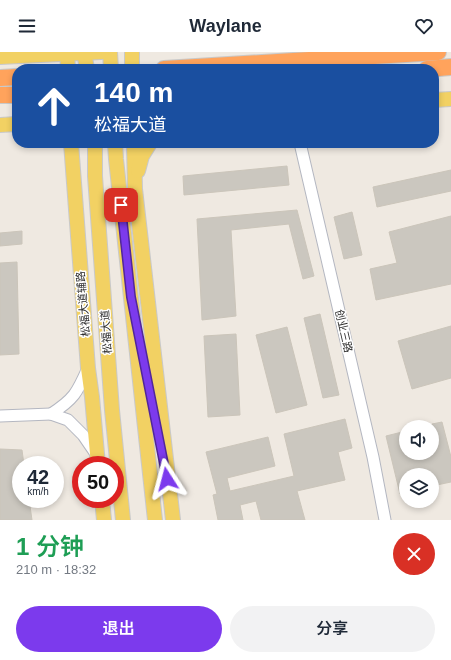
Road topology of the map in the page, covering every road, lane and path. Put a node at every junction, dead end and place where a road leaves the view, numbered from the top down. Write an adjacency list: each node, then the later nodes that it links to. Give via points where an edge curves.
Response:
1 (102, 52): 6 (main road)
2 (110, 52): 10 (main road)
3 (132, 52): 11 (main road)
4 (438, 52): 12 (highway)
5 (67, 53): 6 (main road); 7 (main road); 8 (main road)
6 (84, 53): 9 (main road)
7 (0, 57)
8 (68, 64)
9 (86, 64)
10 (111, 64)
11 (132, 64)
12 (245, 64)
13 (439, 68): 14 (highway)
14 (451, 68)
15 (12, 77): 16 (highway)
16 (0, 78)
17 (0, 95): 18 (highway)
18 (12, 95)
19 (451, 99): 20 (main road)
20 (439, 100)
21 (95, 148): 39 (main road, 松福大道)
22 (116, 148): 29 (main road)
23 (134, 148): 27 (main road)
24 (147, 148): 27 (main road, via 142,156)
25 (301, 148): 47 (street, 创业三路, via 373,456)
26 (71, 150): 31 (main road, 松福大道辅路)
27 (134, 189): 28 (main road)
28 (145, 278): 30 (main road); 40 (main road)
29 (131, 297): 30 (main road); 35 (main road)
30 (145, 365): 35 (main road); 40 (main road)
31 (88, 368): 32 (main road, 松福大道辅路); 33 (street, via 78,391 66,405)
32 (92, 397): 37 (main road, 松福大道辅路); 38 (main road)
33 (51, 414): 34 (street); 36 (street, via 68,420 83,434)
34 (0, 416)
35 (145, 424): 45 (main road)
36 (95, 456)
37 (97, 456)
38 (110, 456)
39 (115, 456)
40 (166, 465): 46 (main road)
41 (103, 508): 43 (main road)
42 (121, 508): 44 (main road, 松福大道)
43 (104, 520)
44 (123, 520)
45 (155, 520)
46 (173, 520)
47 (385, 520)

